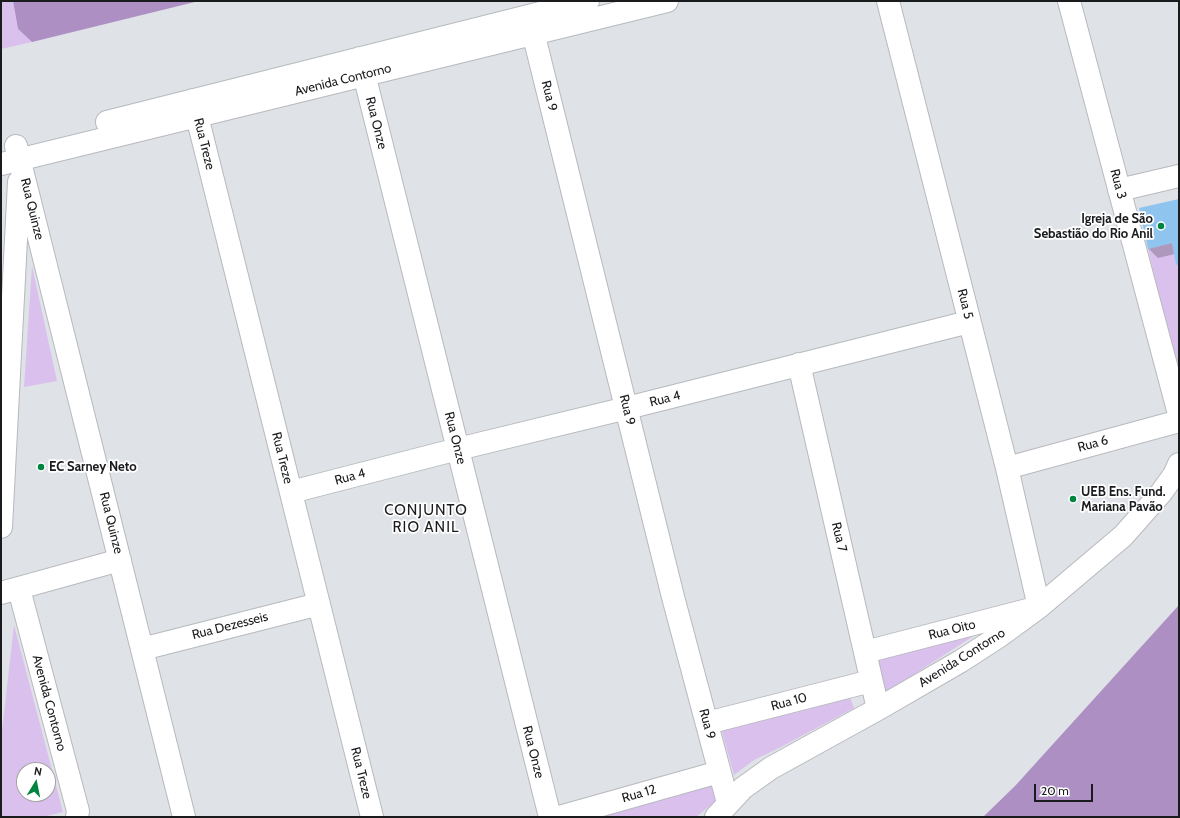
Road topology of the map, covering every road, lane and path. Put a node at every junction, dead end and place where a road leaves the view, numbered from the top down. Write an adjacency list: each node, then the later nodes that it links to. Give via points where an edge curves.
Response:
1 (588, 1): 5 (street, Avenida Contorno)
2 (667, 1): 5 (street, Avenida Contorno)
3 (888, 1): 11 (street, Rua 5)
4 (1069, 1): 10 (street, Rua 3)
5 (531, 25): 6 (street, Avenida Contorno); 13 (street, Rua 9)
6 (362, 66): 7 (street, Avenida Contorno); 16 (street, Rua Onze)
7 (195, 108): 8 (street, Avenida Contorno); 19 (street, Rua Treze)
8 (9, 155): 20 (street); 21 (street, Rua Quinze)
9 (1179, 176): 10 (street)
10 (1119, 190): 14 (street, Rua 3)
11 (969, 322): 12 (street, Rua 4); 18 (street, Rua 5)
12 (799, 364): 13 (street, Rua 4); 26 (street, Rua 7)
13 (627, 408): 16 (street, Rua 4); 29 (street, Rua 9)
14 (1179, 414)
15 (1179, 421): 18 (street, Rua 6)
16 (458, 449): 19 (street, Rua 4); 35 (street, Rua Onze)
17 (1179, 464): 24 (street, Avenida Contorno, via 1161,493 1123,536)
18 (1007, 468): 24 (street, Rua 5)
19 (291, 492): 23 (street, Rua Treze)
20 (1, 527)
21 (120, 560): 22 (street, Avenida Contorno); 25 (street, Rua Quinze)
22 (10, 591): 32 (street, Avenida Contorno, via 78,811)
23 (318, 604): 25 (street, Rua Dezesseis); 34 (street, Rua Treze)
24 (1039, 608): 26 (street, Rua Oito); 28 (street, Avenida Contorno, via 961,661)
25 (142, 649): 33 (street, Rua Quinze)
26 (865, 652): 27 (street, Rua 7)
27 (872, 681): 28 (street, Rua 7); 29 (street, Rua 10)
28 (878, 709): 31 (street, Avenida Contorno, via 771,768 752,781)
29 (707, 723): 30 (street, Rua 9)
30 (720, 772): 31 (street, Rua 9); 36 (street, Rua 12)
31 (722, 810)
32 (77, 817)
33 (184, 817)
34 (372, 817)
35 (550, 817)
36 (559, 817)

